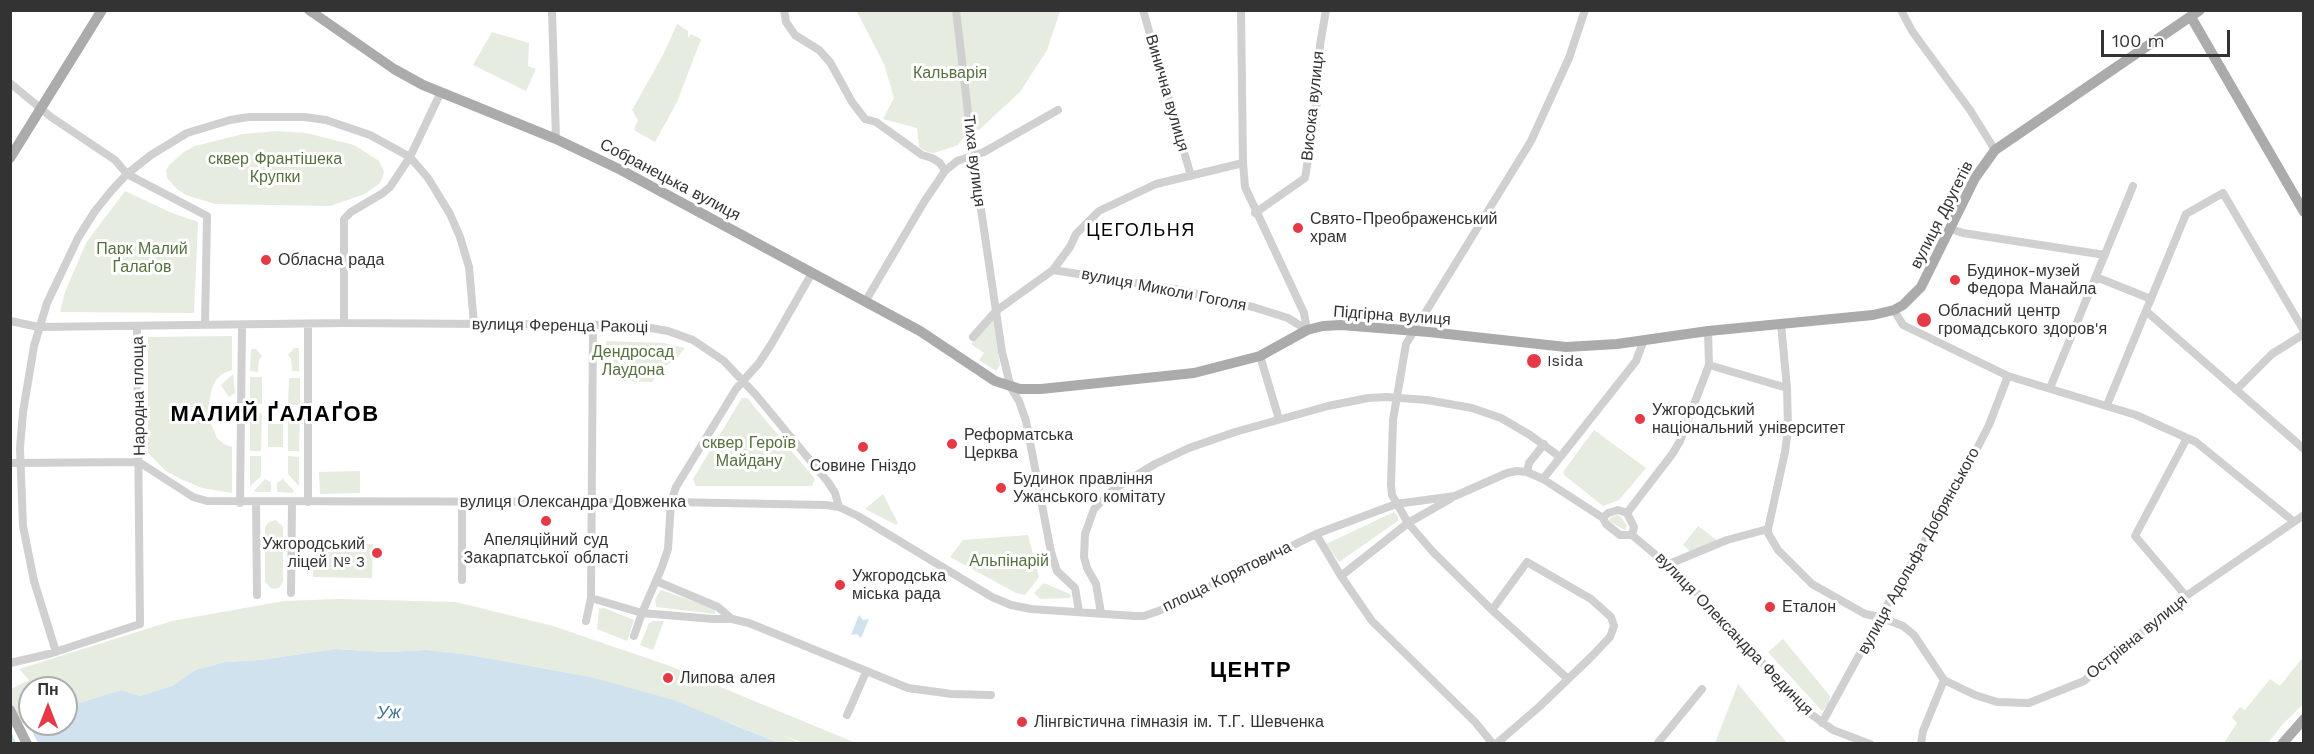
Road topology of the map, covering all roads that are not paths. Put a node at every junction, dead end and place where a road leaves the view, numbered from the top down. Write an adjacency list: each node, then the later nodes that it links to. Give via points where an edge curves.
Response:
1 (102, 10): 14 (main road)
2 (309, 10): 13 (main road, Собранецька вулиця, via 394,69)
3 (552, 10): 16 (street)
4 (784, 10): 22 (street, via 786,22 795,35 830,62 865,119 940,163)
5 (956, 10): 18 (street, Тиха вулиця)
6 (1143, 10): 24 (street, Винична вулиця)
7 (1241, 10): 21 (street)
8 (1326, 10): 27 (street, Висока вулиця, via 1305,178)
9 (1585, 10): 50 (street, via 1569,58 1531,141)
10 (1901, 10): 17 (street)
11 (2196, 14): 17 (main road, вулиця Другетів); 26 (main road)
12 (10, 83): 14 (street)
13 (440, 94): 16 (main road, Собранецька вулиця); 19 (street)
14 (41, 110): 20 (main road); 23 (street, via 115,160)
15 (1058, 110): 18 (street)
16 (556, 139): 31 (main road, Собранецька вулиця)
17 (1995, 150): 28 (main road, вулиця Другетів, via 1975,178)
18 (973, 155): 22 (street); 36 (street, Тиха вулиця)
19 (410, 157): 23 (street, via 342,125 304,117 269,116 230,120 187,133); 39 (street, via 383,193 344,219); 40 (street, via 428,178 460,237 469,267)
20 (10, 158)
21 (1243, 163): 24 (street); 27 (street, via 1245,187)
22 (945, 171): 34 (street)
23 (128, 174): 42 (street, via 207,216); 47 (street, via 95,211 78,238)
24 (1191, 176): 30 (street, via 1156,184 1099,211 1076,234)
25 (2133, 186): 29 (street)
26 (2304, 212)
27 (1256, 213): 48 (street, via 1304,313)
28 (1952, 229): 29 (street); 35 (main road, вулиця Другетів, via 1921,287)
29 (2105, 255): 32 (street)
30 (1053, 270): 36 (street); 48 (street, вулиця Миколи Гоголя, via 1243,304 1288,318)
31 (812, 273): 34 (main road, Собранецька вулиця); 57 (street, via 772,343)
32 (2096, 277): 33 (street); 60 (street)
33 (2151, 299): 37 (street); 51 (street, via 2187,214 2223,193)
34 (865, 302): 58 (main road, Собранецька вулиця)
35 (1893, 310): 41 (main road, вулиця Другетів); 56 (street, via 1903,325)
36 (996, 311): 52 (street); 58 (street, Тиха вулиця)
37 (2146, 312): 61 (street); 63 (street)
38 (10, 321): 47 (street, Народна площа)
39 (344, 323): 40 (street, вулиця Ференца Ракоці); 44 (street, вулиця Ференца Ракоці)
40 (474, 324): 45 (street, вулиця Ференца Ракоці)
41 (1781, 324): 49 (main road, вулиця Другетів); 59 (street)
42 (206, 325): 43 (street, Народна площа); 46 (street, Народна площа)
43 (242, 325): 44 (street, Народна площа); 74 (street)
44 (308, 325): 77 (street)
45 (593, 325): 57 (street, вулиця Ференца Ракоці, via 649,327 690,339 724,361); 79 (street)
46 (137, 326): 47 (street, Народна площа); 69 (street, Народна площа)
47 (39, 327): 70 (street)
48 (1307, 330): 50 (main road, Підгірна вулиця, via 1341,325); 54 (main road, Підгірна вулиця)
49 (1708, 331): 53 (main road, Підгірна вулиця); 55 (street)
50 (1413, 332): 53 (main road, Підгірна вулиця, via 1566,347); 62 (street, via 1403,352)
51 (2304, 332): 61 (street, via 2272,354)
52 (973, 337)
53 (1644, 340): 68 (street, via 1636,362)
54 (1260, 356): 58 (main road, Підгірна вулиця, via 1173,376 1041,389); 64 (street)
55 (1709, 365): 59 (street); 83 (street, via 1673,453)
56 (2008, 376): 60 (street); 103 (street, вулиця Адольфа Добрянського, via 1965,472)
57 (743, 381): 80 (street, via 676,487); 82 (street, вулиця Ференца Ракоці, via 828,482)
58 (1011, 388): 100 (street, Тиха вулиця, via 1026,422 1051,552 1057,571 1075,588)
59 (1787, 388): 88 (street, via 1786,441)
60 (2050, 388): 63 (street)
61 (2236, 390): 67 (street)
62 (1397, 398): 64 (street, via 1368,398); 66 (street, via 1481,411); 81 (street, via 1390,485)
63 (2107, 405): 65 (street)
64 (1279, 419): 102 (street, via 1189,448 1128,480 1094,508 1084,545)
65 (2187, 438): 86 (street); 97 (street, via 2135,536)
66 (1544, 444): 68 (street); 71 (street)
67 (2304, 450)
68 (1560, 458): 72 (street)
69 (139, 462): 70 (street); 74 (street, Народна площа, via 193,497); 107 (street, via 140,624)
70 (15, 464): 107 (street, via 24,538)
71 (1527, 472): 72 (street); 73 (street, площа Корятовича, via 1507,473)
72 (1543, 479): 85 (street)
73 (1455, 496): 81 (street, площа Корятовича); 87 (street, площа Корятовича)
74 (240, 502): 75 (street, Народна площа)
75 (256, 502): 76 (street, Народна площа); 96 (street)
76 (292, 502): 77 (street, Народна площа); 95 (street)
77 (308, 502): 78 (street, вулиця Олександра Довженка)
78 (462, 502): 79 (street, вулиця Олександра Довженка); 93 (street)
79 (593, 502): 80 (street, вулиця Олександра Довженка); 98 (street)
80 (671, 502): 82 (street, вулиця Олександра Довженка); 94 (street, via 668,549)
81 (1396, 504): 87 (street); 89 (street, площа Корятовича)
82 (839, 507): 100 (street, площа Корятовича, via 992,597 1022,608)
83 (1627, 513): 85 (street, via 1617,510); 90 (street, via 1634,526)
84 (2304, 515): 86 (street, Острівна вулиця)
85 (1603, 518): 90 (street, via 1620,535)
86 (2293, 520): 97 (street, Острівна вулиця)
87 (1408, 523): 92 (street, площа Корятовича); 99 (street)
88 (1768, 529): 91 (street, via 1727,540); 103 (street, via 1778,550 1812,584 1865,614)
89 (1316, 534): 92 (street); 102 (street, площа Корятовича, via 1150,614)
90 (1632, 535): 91 (street, вулиця Олександра Фединця)
91 (1669, 564): 117 (street, вулиця Олександра Фединця, via 1796,701)
92 (1341, 576): 119 (street, via 1384,635)
93 (462, 580)
94 (656, 580): 101 (street); 104 (street, via 718,607)
95 (291, 593)
96 (257, 595)
97 (2187, 596): 111 (street, Острівна вулиця, via 2084,681 2029,703 1997,702)
98 (591, 598): 101 (street); 105 (street)
99 (1492, 610): 110 (street); 110 (street, via 1527,562 1600,606 1614,621 1614,630)
100 (1079, 611): 102 (street, площа Корятовича)
101 (642, 613): 104 (street); 106 (street)
102 (1101, 613)
103 (1880, 617): 111 (street, via 1914,635); 117 (street, вулиця Адольфа Добрянського)
104 (732, 619): 109 (street)
105 (586, 621)
106 (634, 636)
107 (56, 652): 108 (street)
108 (10, 663)
109 (866, 672): 113 (street, via 916,689); 115 (street)
110 (1568, 680): 119 (street)
111 (1944, 680): 122 (street)
112 (1702, 688): 120 (street)
113 (991, 695)
114 (10, 710): 118 (main road)
115 (847, 715)
116 (2304, 719): 123 (main road)
117 (1822, 723): 121 (street, вулиця Олександра Фединця)
118 (27, 744)
119 (1495, 744)
120 (1657, 744)
121 (1870, 744)
122 (1921, 744)
123 (2282, 744)

